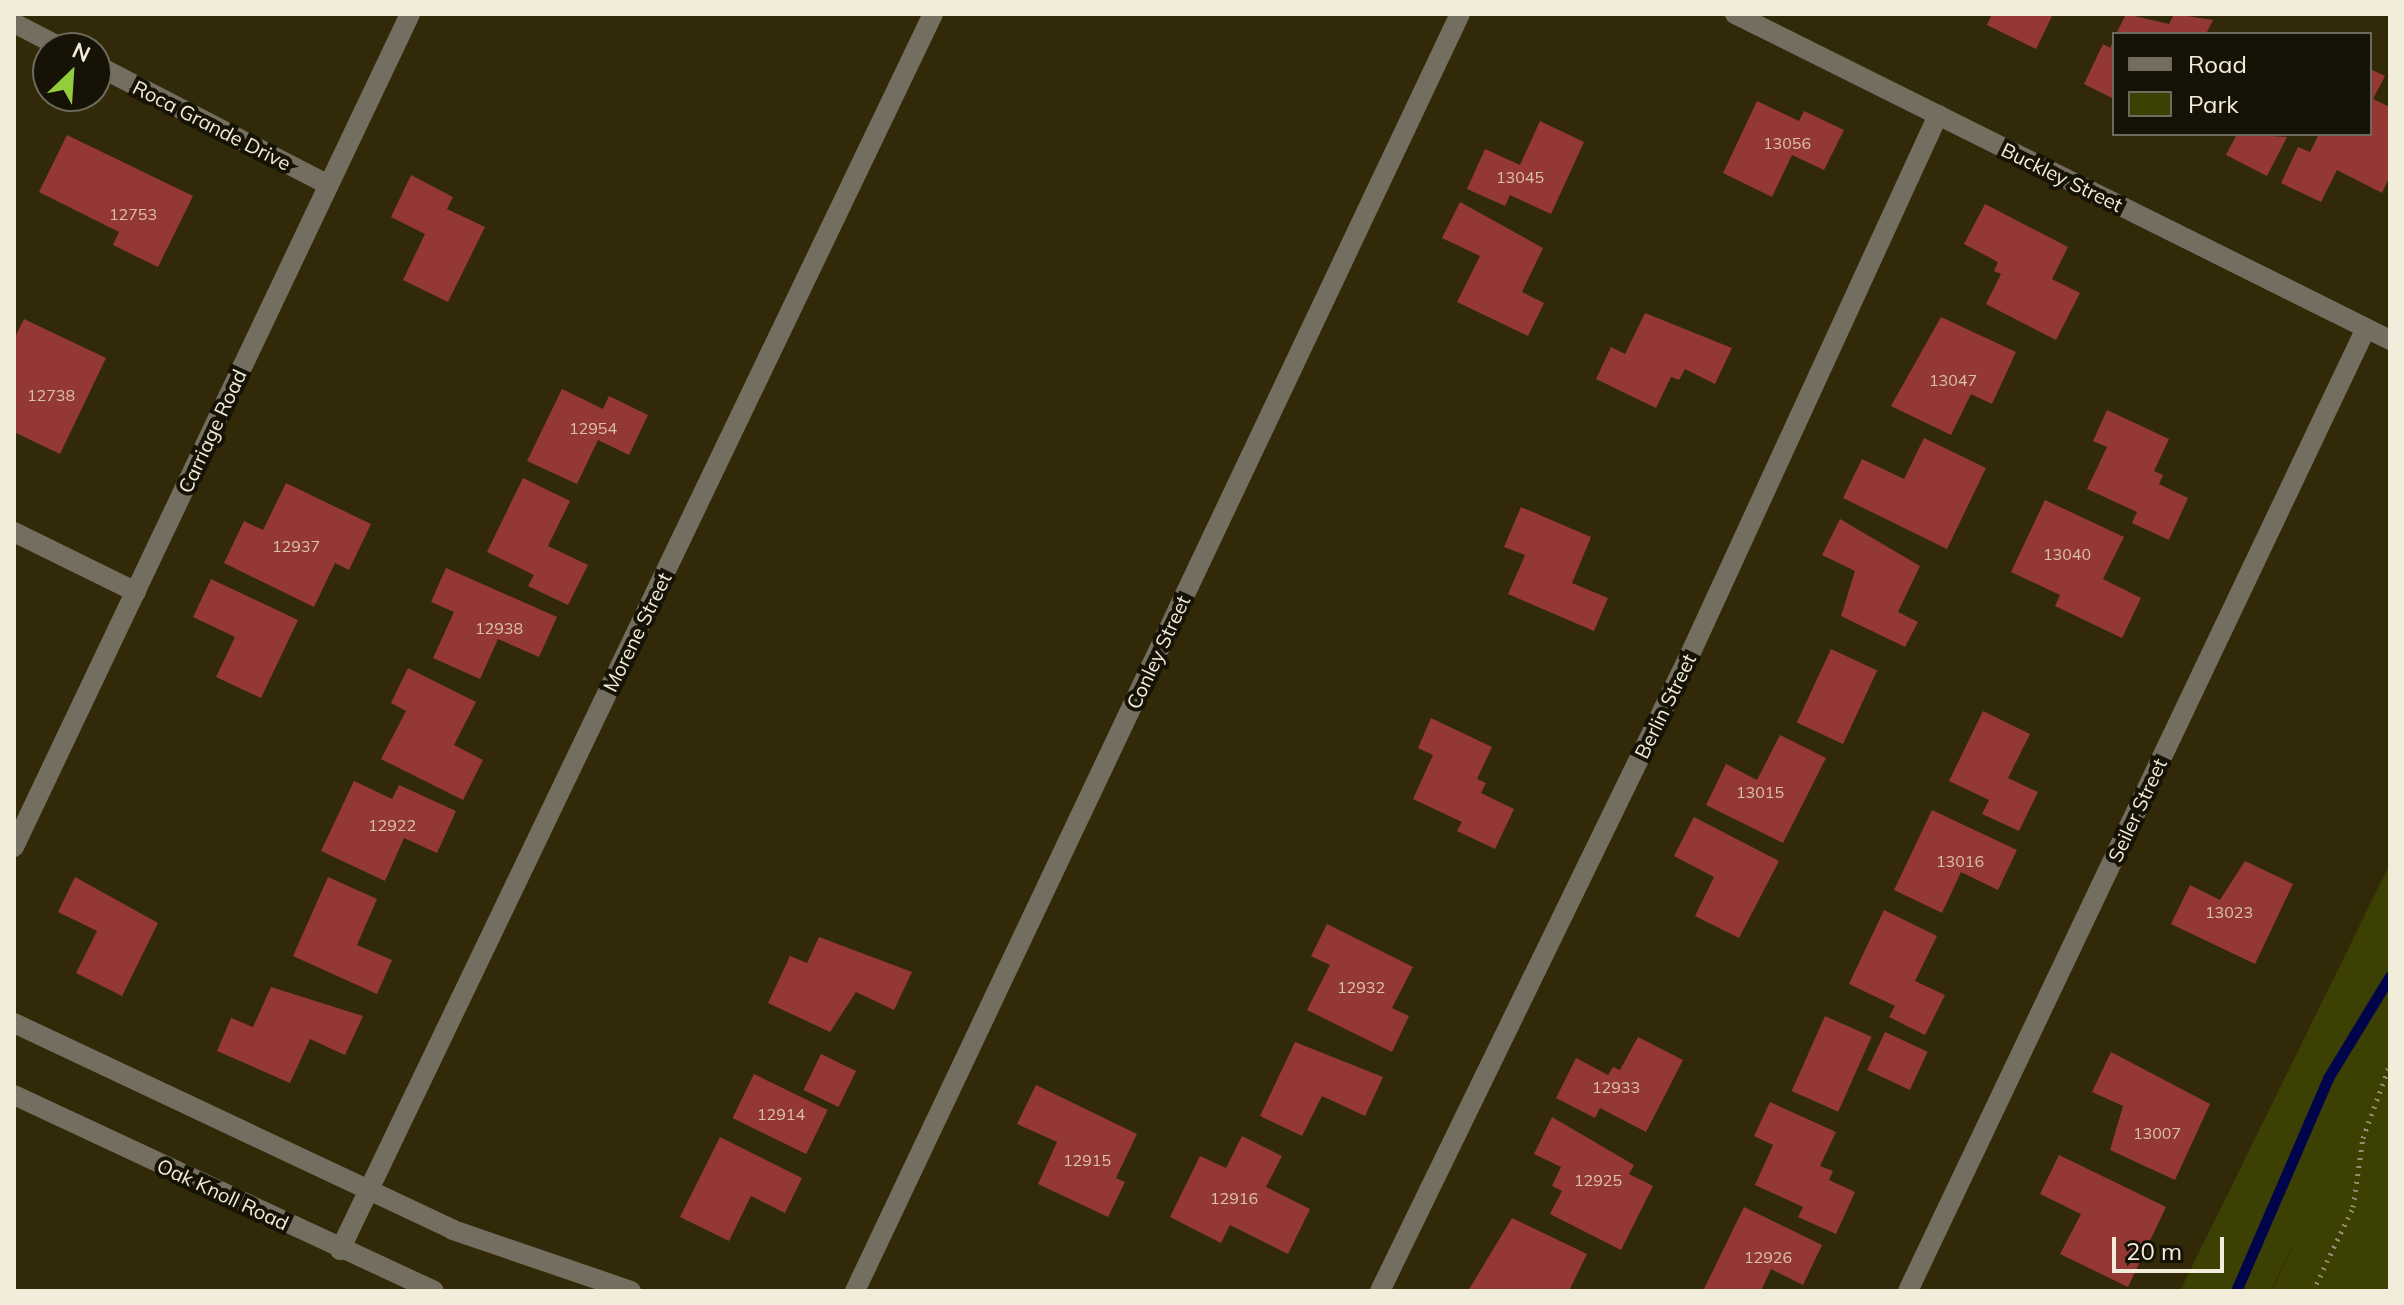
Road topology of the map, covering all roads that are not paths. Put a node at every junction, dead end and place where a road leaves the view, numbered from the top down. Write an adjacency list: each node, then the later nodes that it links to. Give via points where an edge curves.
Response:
1 (410, 14): 9 (street, Carriage Road)
2 (933, 14): 17 (street, Morene Street)
3 (1460, 14): 21 (street, Conley Street)
4 (1735, 14): 8 (street, Buckley Street)
5 (14, 23): 6 (street)
6 (32, 32)
7 (112, 73): 9 (street, Roca Grande Drive)
8 (1938, 115): 10 (street, Buckley Street); 22 (street, Berlin Street, via 1693,648)
9 (328, 185): 13 (street, Carriage Road)
10 (2366, 328): 11 (street, Buckley Street); 23 (street, Seiler Street)
11 (2390, 340)
12 (14, 532): 13 (street)
13 (136, 592): 14 (street, Carriage Road)
14 (14, 847)
15 (14, 1023): 17 (street)
16 (14, 1095): 18 (street, Oak Knoll Road)
17 (370, 1191): 18 (street, Morene Street); 20 (street, via 453,1230)
18 (340, 1250): 19 (street, Oak Knoll Road)
19 (434, 1291)
20 (631, 1291)
21 (855, 1291)
22 (1380, 1291)
23 (1908, 1291)

